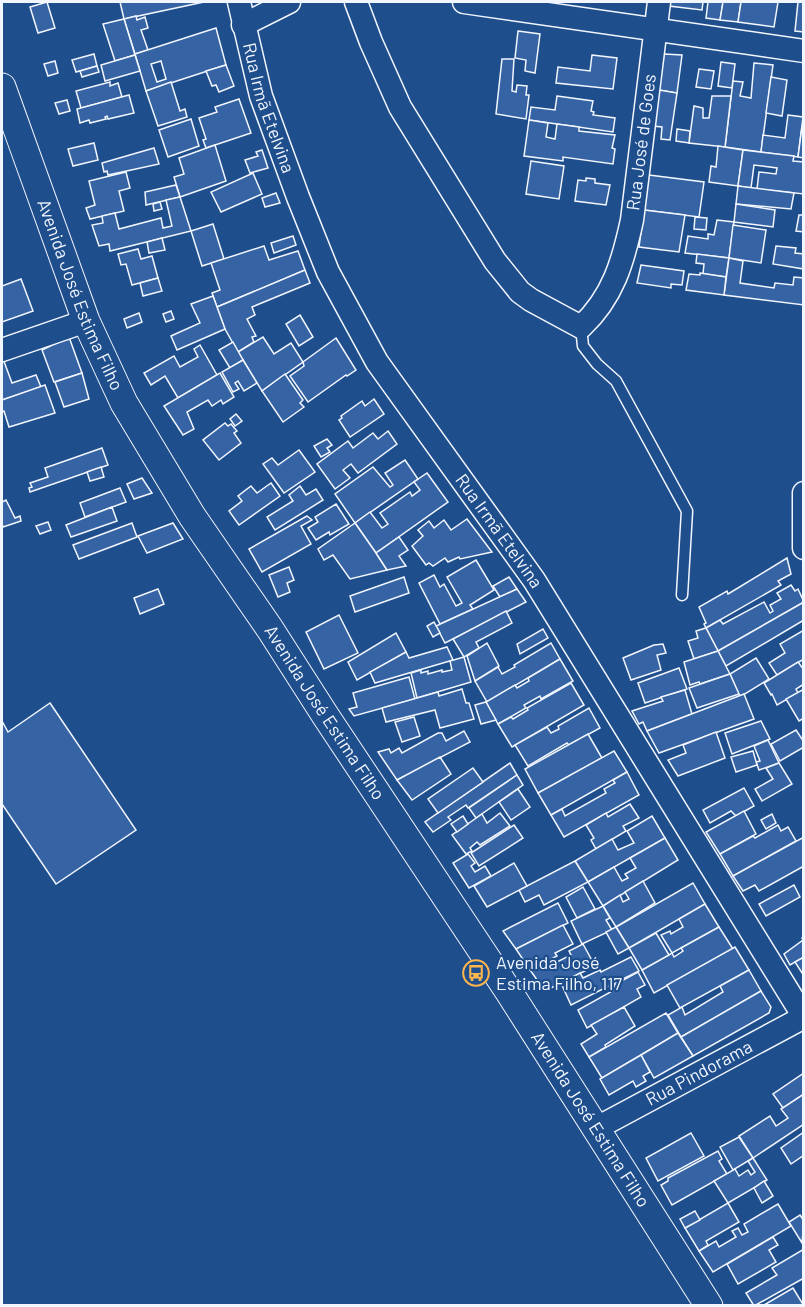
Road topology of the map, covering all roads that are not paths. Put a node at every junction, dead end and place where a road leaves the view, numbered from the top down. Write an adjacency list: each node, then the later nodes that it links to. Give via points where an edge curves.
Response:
1 (239, 2): 6 (street, Rua Irmã Etelvina)
2 (289, 2): 6 (street)
3 (356, 2): 11 (street, via 400,107 495,261 520,292)
4 (464, 2): 7 (street)
5 (659, 2): 7 (street, Rua José de Goes)
6 (243, 25): 16 (street, Rua Irmã Etelvina, via 261,96 302,208 328,272 376,362 534,580)
7 (656, 28): 8 (street); 11 (street, Rua José de Goes, via 632,220 624,255 609,292 597,312)
8 (804, 51)
9 (2, 91): 10 (street, Avenida José Estima Filho)
10 (86, 321): 12 (street); 17 (street, Avenida José Estima Filho, via 124,403 192,516 270,629)
11 (581, 327): 15 (lane, via 583,346 616,381 687,511)
12 (2, 350)
13 (804, 493): 14 (street)
14 (804, 548)
15 (682, 596)
16 (804, 1017): 17 (street, Rua Pindorama)
17 (596, 1130): 18 (street, Avenida José Estima Filho)
18 (709, 1305)

